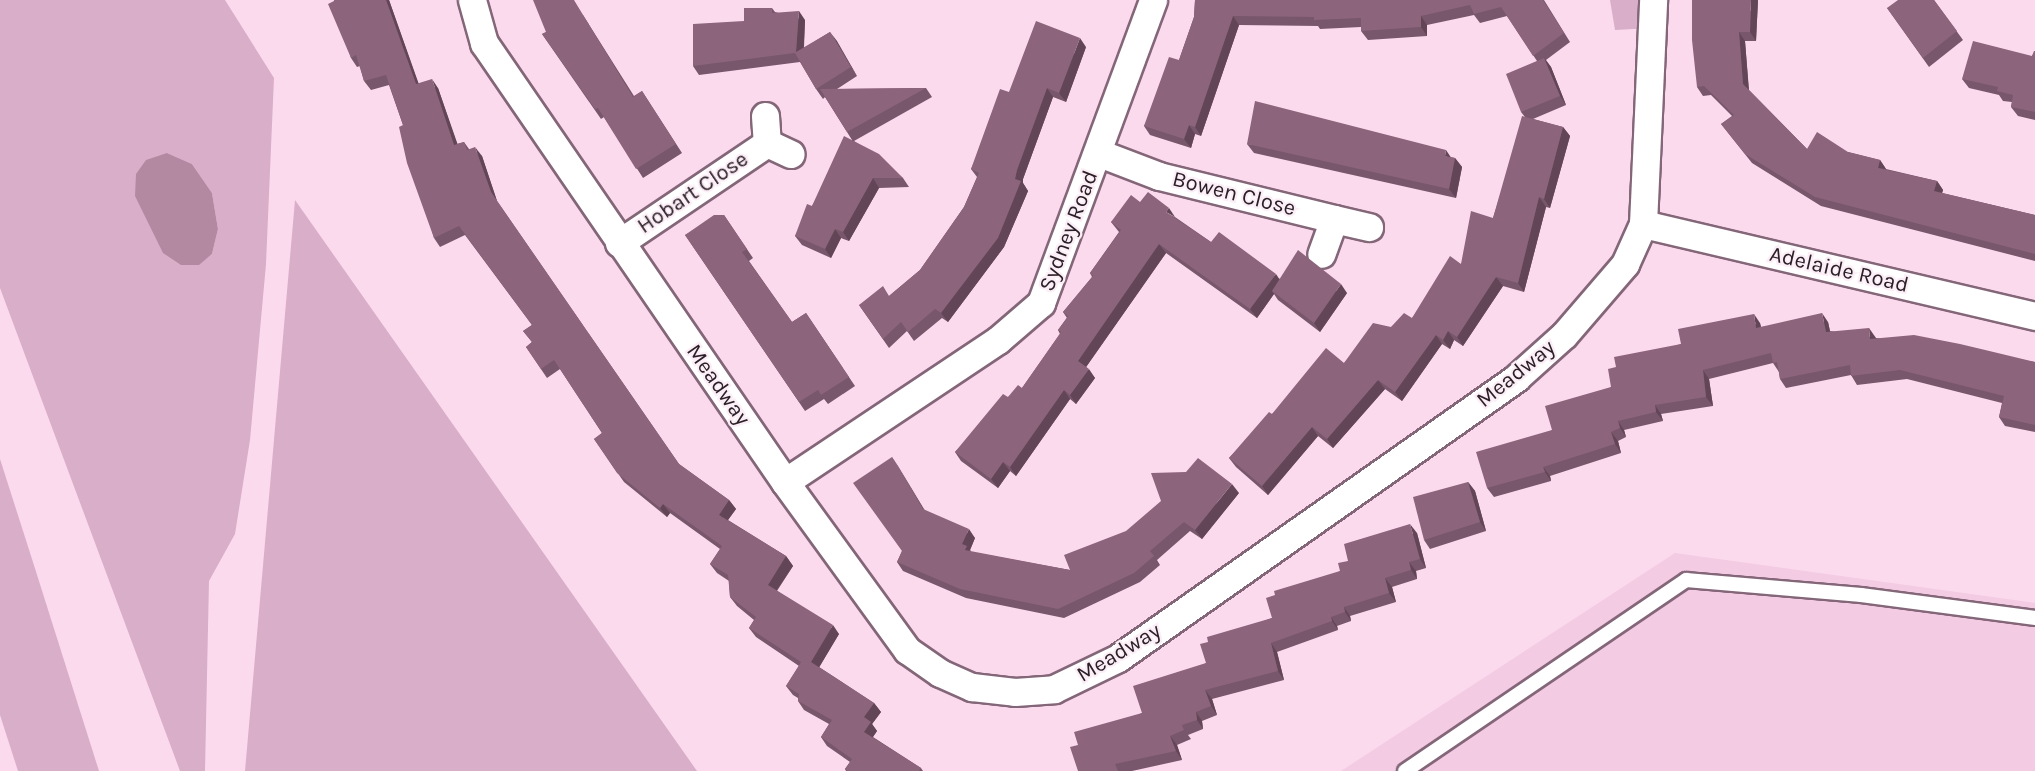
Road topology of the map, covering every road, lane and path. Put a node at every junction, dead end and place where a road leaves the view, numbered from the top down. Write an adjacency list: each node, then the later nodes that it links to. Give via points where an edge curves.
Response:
1 (472, 0): 9 (street, Meadway, via 484,43)
2 (1153, 0): 5 (street, Sydney Road)
3 (1653, 0): 7 (street, Meadway)
4 (765, 116): 9 (street, Hobart Close, via 779,148)
5 (1099, 153): 6 (street, Bowen Close, via 1159,176); 12 (street, Sydney Road, via 1041,303 998,340)
6 (1334, 219): 8 (street, Bowen Close); 10 (street)
7 (1643, 224): 11 (street, Adelaide Road); 12 (street, Meadway, via 1625,264 1564,335 1516,378 1118,658 1054,689 1015,692 972,687 940,673 907,650)
8 (1369, 227)
9 (618, 243): 12 (street, Meadway)
10 (1321, 254)
11 (2035, 316)
12 (785, 482)
13 (2035, 618): 14 (lane, via 1861,595 1686,580)
14 (1405, 771)

